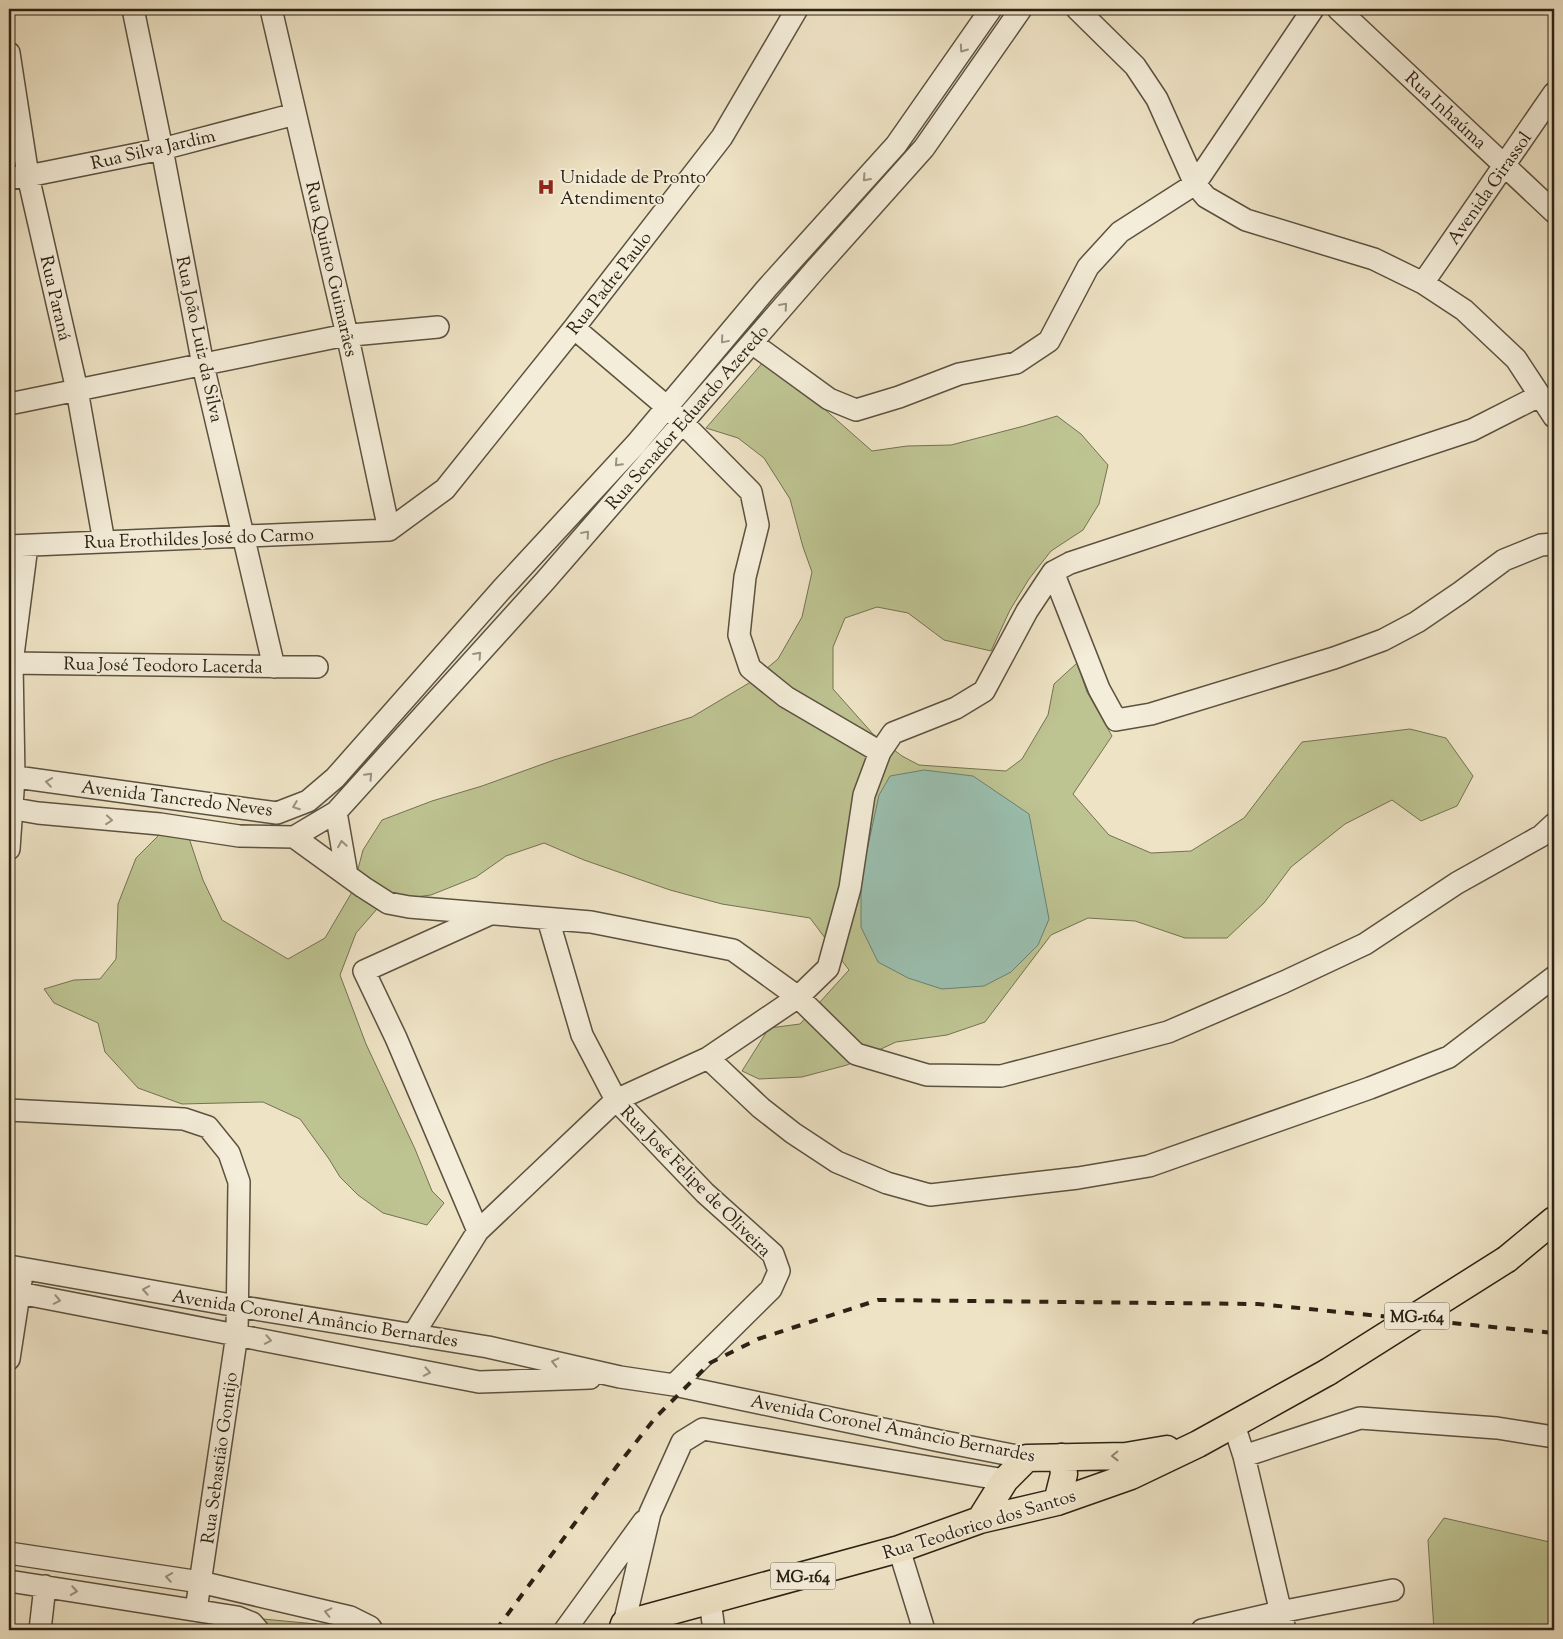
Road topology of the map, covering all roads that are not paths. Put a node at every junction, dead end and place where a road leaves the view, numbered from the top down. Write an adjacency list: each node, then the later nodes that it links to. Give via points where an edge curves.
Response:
1 (133, 9): 14 (street, Rua João Luiz da Silva)
2 (271, 9): 13 (street, Rua Quinto Guimarães)
3 (797, 9): 23 (street, Rua Padre Paulo, via 722,137)
4 (991, 9): 18 (street, Rua Senador Eduardo Azeredo, one-way to 18, via 896,145)
5 (1021, 9): 20 (street, Rua Senador Eduardo Azeredo, via 924,148)
6 (1030, 9): 7 (street)
7 (1035, 9)
8 (1077, 9): 17 (street, via 1135,66 1157,99)
9 (1313, 9): 17 (street)
10 (1338, 9): 15 (street, Rua Inhaúma)
11 (9, 53): 16 (street, Rua Paraná)
12 (1554, 93): 15 (street, Avenida Girassol)
13 (295, 114): 14 (street, Rua Silva Jardim); 24 (street, Rua Quinto Guimarães)
14 (162, 149): 16 (street, Rua Silva Jardim); 26 (street, Rua João Luiz da Silva)
15 (1504, 166): 19 (street, Rua Inhaúma); 21 (street, Avenida Girassol)
16 (18, 177): 27 (street, Rua Paraná)
17 (1195, 184): 21 (street, via 1206,197 1246,220 1374,259); 25 (street, via 1120,232 1088,267 1049,341 1016,363 959,374 856,410 829,399)
18 (838, 209): 20 (street); 30 (street, Rua Senador Eduardo Azeredo, one-way to 30)
19 (1554, 212)
20 (856, 224): 25 (street, Rua Senador Eduardo Azeredo, one-way to 20)
21 (1423, 283): 28 (street, via 1464,310 1516,359)
22 (438, 327): 24 (street)
23 (574, 328): 30 (street); 33 (street, Rua Padre Paulo, via 445,489)
24 (347, 336): 26 (street); 33 (street, Rua Quinto Guimarães)
25 (752, 343): 32 (street, Rua Senador Eduardo Azeredo)
26 (203, 365): 27 (street); 34 (street, Rua João Luiz da Silva)
27 (77, 390): 29 (street); 35 (street, Rua Paraná)
28 (1539, 396): 31 (street); 38 (street, via 1472,430 1080,560)
29 (9, 404)
30 (667, 407): 32 (street); 44 (street, Rua Senador Eduardo Azeredo, one-way to 44)
31 (1554, 417)
32 (683, 423): 42 (street, via 751,492 758,525 745,577 739,635 750,668 786,697); 46 (street, Rua Senador Eduardo Azeredo, one-way to 32)
33 (389, 530): 34 (street, Rua Erothildes José do Carmo)
34 (243, 536): 35 (street, Rua Erothildes José do Carmo); 40 (street, Rua João Luiz da Silva)
35 (104, 542): 37 (street, Rua Erothildes José do Carmo)
36 (1554, 544): 38 (street, via 1541,545 1504,560 1417,622 1383,640 1151,714 1116,720 1099,688)
37 (18, 546): 39 (street)
38 (1053, 572): 42 (street, via 1027,611 984,691 956,708 893,733)
39 (11, 663): 40 (street, Rua José Teodoro Lacerda); 43 (street)
40 (274, 667): 41 (street, Rua José Teodoro Lacerda)
41 (317, 667)
42 (880, 752): 54 (street, via 864,795 850,888 828,968)
43 (12, 777): 44 (street, Avenida Tancredo Neves, one-way to 43, via 308,801 277,813); 45 (street)
44 (335, 778)
45 (10, 808): 48 (street, Avenida Tancredo Neves, one-way to 48, via 239,836); 49 (street)
46 (336, 812): 48 (street); 50 (street, one-way to 46)
47 (1554, 824): 54 (street, via 1541,836 1457,883 1365,944 1284,982 1168,1032 1001,1076 927,1076 856,1054)
48 (294, 837): 50 (street)
49 (9, 849)
50 (347, 875): 51 (street, via 388,903)
51 (490, 914): 52 (street); 59 (street, via 364,971)
52 (548, 918): 54 (street, via 591,922 733,950); 56 (street, Rua José Felipe de Oliveira, via 582,1036)
53 (1554, 977): 55 (street, via 1449,1057 1149,1166 1078,1178 930,1194 887,1184 837,1162 761,1108)
54 (798, 996): 55 (street)
55 (708, 1058): 56 (street)
56 (616, 1100): 59 (street); 67 (street, Rua José Felipe de Oliveira, via 705,1193 772,1254 779,1271 771,1289)
57 (9, 1110): 62 (street, via 184,1120 208,1127 229,1153 239,1182)
58 (1554, 1220): 68 (main road, MG-164, bridge, via 1507,1259 1328,1372)
59 (478, 1231): 64 (street)
60 (16, 1267): 61 (street); 62 (street, Avenida Coronel Amâncio Bernardes, one-way to 60)
61 (14, 1292): 63 (street, Avenida Coronel Amâncio Bernardes, one-way to 63); 65 (street)
62 (237, 1306): 63 (street, Rua Sebastião Gontijo); 64 (street, Avenida Coronel Amâncio Bernardes)
63 (237, 1334): 66 (street, Avenida Coronel Amâncio Bernardes, one-way to 66, via 479,1382); 81 (street, Rua Sebastião Gontijo)
64 (413, 1335): 66 (street, Avenida Coronel Amâncio Bernardes, one-way to 64, via 488,1347)
65 (9, 1359)
66 (620, 1377): 67 (street, Avenida Coronel Amâncio Bernardes)
67 (674, 1385): 73 (street, Avenida Coronel Amâncio Bernardes)
68 (1234, 1425): 70 (main road, MG-164); 71 (street)
69 (1554, 1437): 71 (street, via 1496,1428 1360,1418)
70 (1198, 1444): 72 (main road, Avenida Coronel Amâncio Bernardes / MG-164, one-way to 72, via 1126,1456); 75 (main road, Rua Teodorico dos Santos / MG-164, via 1131,1476)
71 (1244, 1456): 86 (street)
72 (1062, 1457): 73 (main road, Avenida Coronel Amâncio Bernardes / MG-164); 75 (main road, via 1064,1474)
73 (1027, 1458): 74 (main road)
74 (1005, 1480): 76 (street, Avenida Coronel Amâncio Bernardes, via 703,1429 682,1442); 77 (main road)
75 (1057, 1502): 77 (main road, Rua Teodorico dos Santos / MG-164)
76 (650, 1513): 87 (street); 91 (street)
77 (980, 1520): 78 (main road, Rua Teodorico dos Santos / MG-164)
78 (899, 1549): 84 (main road, Rua Teodorico dos Santos / MG-164); 93 (street)
79 (9, 1553): 81 (street, one-way to 79)
80 (9, 1581): 82 (street)
81 (200, 1582): 85 (street, Rua Sebastião Gontijo); 90 (street, one-way to 81, via 350,1617)
82 (45, 1586): 85 (street, one-way to 85); 88 (street)
83 (1393, 1590): 86 (street)
84 (710, 1601): 87 (main road, Rua Teodorico dos Santos / MG-164); 92 (street)
85 (196, 1610): 89 (street, via 237,1617 252,1623)
86 (1282, 1621): 94 (street)
87 (623, 1627)
88 (40, 1630)
89 (258, 1630)
90 (372, 1630)
91 (565, 1630)
92 (714, 1630)
93 (924, 1630)
94 (1202, 1630)

